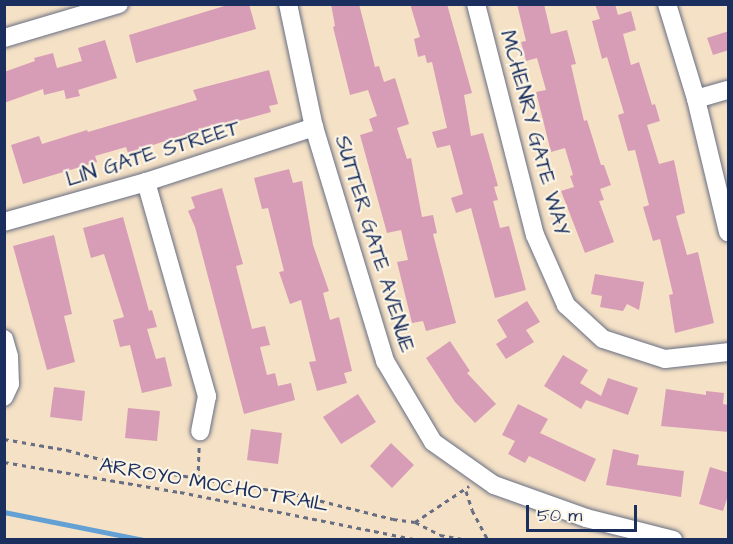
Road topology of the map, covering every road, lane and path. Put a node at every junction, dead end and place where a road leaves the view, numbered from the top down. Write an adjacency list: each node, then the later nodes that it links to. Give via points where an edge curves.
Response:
1 (119, 4): 5 (street)
2 (288, 4): 8 (street, SUTTER GATE AVENUE)
3 (476, 4): 13 (street, MCHENRY GATE WAY, via 536,235 566,305 603,339 665,359)
4 (667, 4): 7 (street)
5 (4, 38)
6 (729, 90): 7 (street)
7 (696, 99): 11 (street)
8 (314, 127): 9 (street, LIN GATE STREET); 23 (street, SUTTER GATE AVENUE, via 385,360 433,442 494,485 585,518)
9 (146, 182): 10 (street, LIN GATE STREET); 15 (street, via 207,396)
10 (4, 222)
11 (729, 232)
12 (4, 339): 14 (street, via 10,384)
13 (729, 352)
14 (4, 397)
15 (200, 431): 18 (path)
16 (4, 439): 18 (path)
17 (4, 462): 20 (path, ARROYO MOCHO TRAIL, via 180,492)
18 (198, 479): 19 (path, via 294,494)
19 (415, 522): 21 (path, via 440,536); 22 (path, via 466,490)
20 (417, 540)
21 (468, 540)
22 (488, 540)
23 (673, 540)

